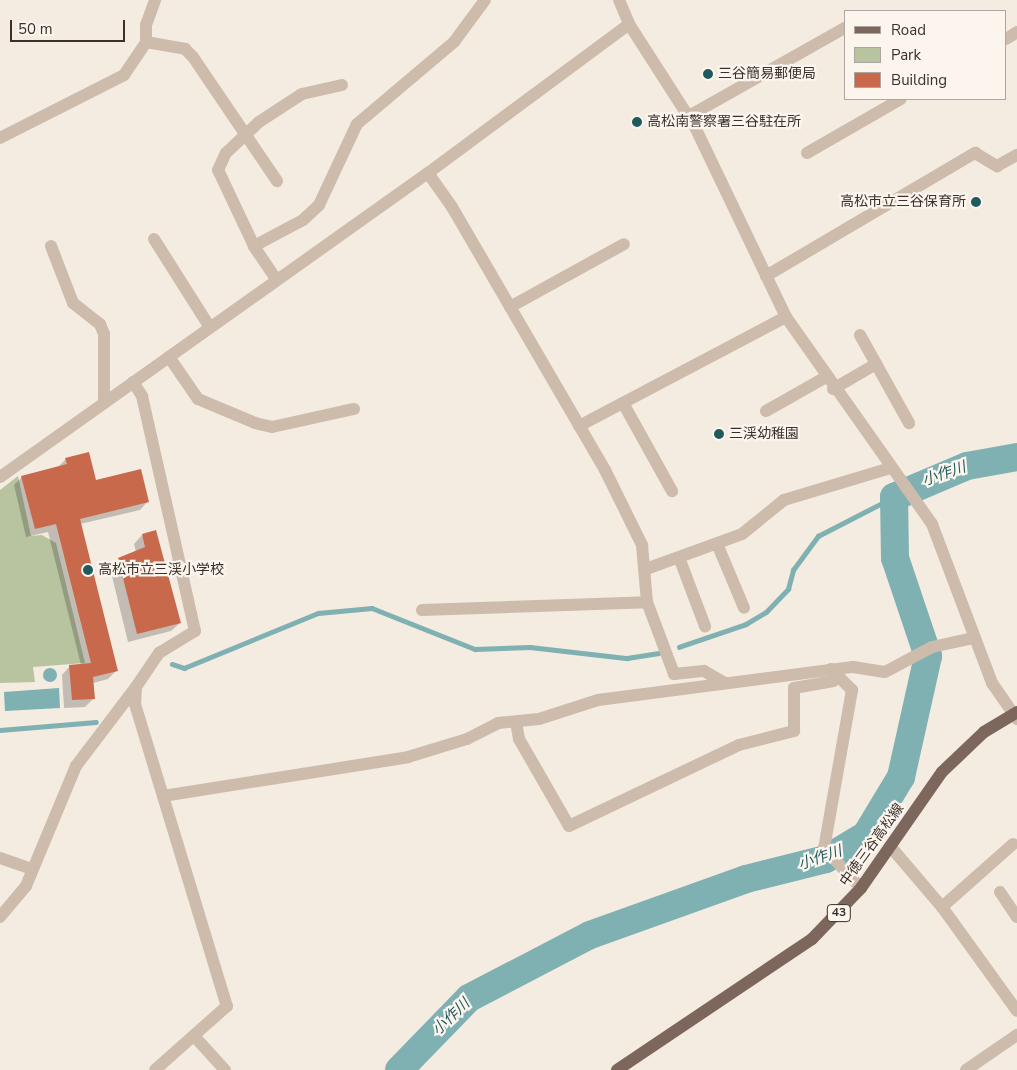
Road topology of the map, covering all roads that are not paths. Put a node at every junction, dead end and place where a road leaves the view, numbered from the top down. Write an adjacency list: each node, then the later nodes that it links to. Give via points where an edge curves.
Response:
1 (156, 0): 6 (street, via 146,25)
2 (484, 0): 19 (street, via 454,42 357,124 318,205 303,220)
3 (619, 0): 4 (street)
4 (629, 24): 9 (street); 14 (street)
5 (844, 28): 9 (street)
6 (146, 42): 10 (street, via 184,49 193,57); 11 (street, via 124,75)
7 (342, 85): 10 (street, via 302,94)
8 (899, 100): 12 (street)
9 (689, 116): 20 (street)
10 (244, 137): 15 (street); 19 (street, via 226,153 219,178)
11 (0, 138)
12 (807, 153)
13 (1017, 155): 20 (street, via 997,166 975,153)
14 (428, 173): 21 (street); 22 (street)
15 (277, 181)
16 (154, 240): 24 (street)
17 (624, 244): 22 (street)
18 (50, 246): 31 (street, via 73,304 100,324 104,334)
19 (254, 246): 21 (street)
20 (766, 276): 23 (street)
21 (276, 279): 24 (street)
22 (510, 307): 36 (street)
23 (786, 317): 28 (street); 32 (street)
24 (209, 326): 26 (street)
25 (860, 335): 27 (street)
26 (169, 357): 29 (street); 33 (street, via 198,399 272,427)
27 (876, 364): 30 (street); 35 (street)
28 (826, 377): 30 (street); 34 (street)
29 (132, 382): 31 (street); 50 (street, via 142,396 195,631 159,653)
30 (834, 389): 37 (street)
31 (104, 403): 38 (street)
32 (623, 403): 36 (street); 39 (street)
33 (354, 409)
34 (766, 411)
35 (909, 423)
36 (579, 426): 42 (street, via 642,545)
37 (891, 468): 40 (street, via 784,500 742,534); 47 (street, via 914,494 945,550)
38 (0, 477)
39 (672, 491)
40 (718, 546): 41 (street); 44 (street)
41 (680, 560): 42 (street); 46 (street)
42 (646, 570): 43 (street)
43 (647, 602): 45 (street); 49 (street, via 674,674 704,671)
44 (744, 608)
45 (422, 610)
46 (705, 626)
47 (974, 638): 48 (street, via 932,647 885,672 853,667); 51 (street, via 992,683)
48 (831, 669): 49 (street); 52 (street, via 833,681 794,688 794,732 739,745 569,826 519,739); 58 (street, via 852,690 824,848)
49 (725, 683): 52 (street, via 598,700)
50 (136, 688): 53 (street, via 135,704); 57 (street, via 76,766)
51 (1015, 715): 55 (main road, 中徳三谷高松線 / 43, via 971,742 942,772)
52 (516, 722): 53 (street, via 498,722 467,739 379,764 268,776)
53 (163, 796): 65 (street, via 227,1006)
54 (1013, 844): 60 (street)
55 (890, 846): 58 (main road, 中徳三谷高松線 / 43); 60 (street)
56 (0, 858): 57 (street)
57 (32, 869): 61 (street, via 26,886)
58 (861, 888): 68 (main road, 中徳三谷高松線 / 43, via 787,959)
59 (1000, 892): 62 (street)
60 (942, 907): 63 (street)
61 (0, 917)
62 (1017, 917)
63 (1017, 1011)
64 (1017, 1035): 69 (street)
65 (194, 1036): 66 (street); 67 (street)
66 (155, 1070)
67 (225, 1070)
68 (618, 1070)
69 (966, 1070)

